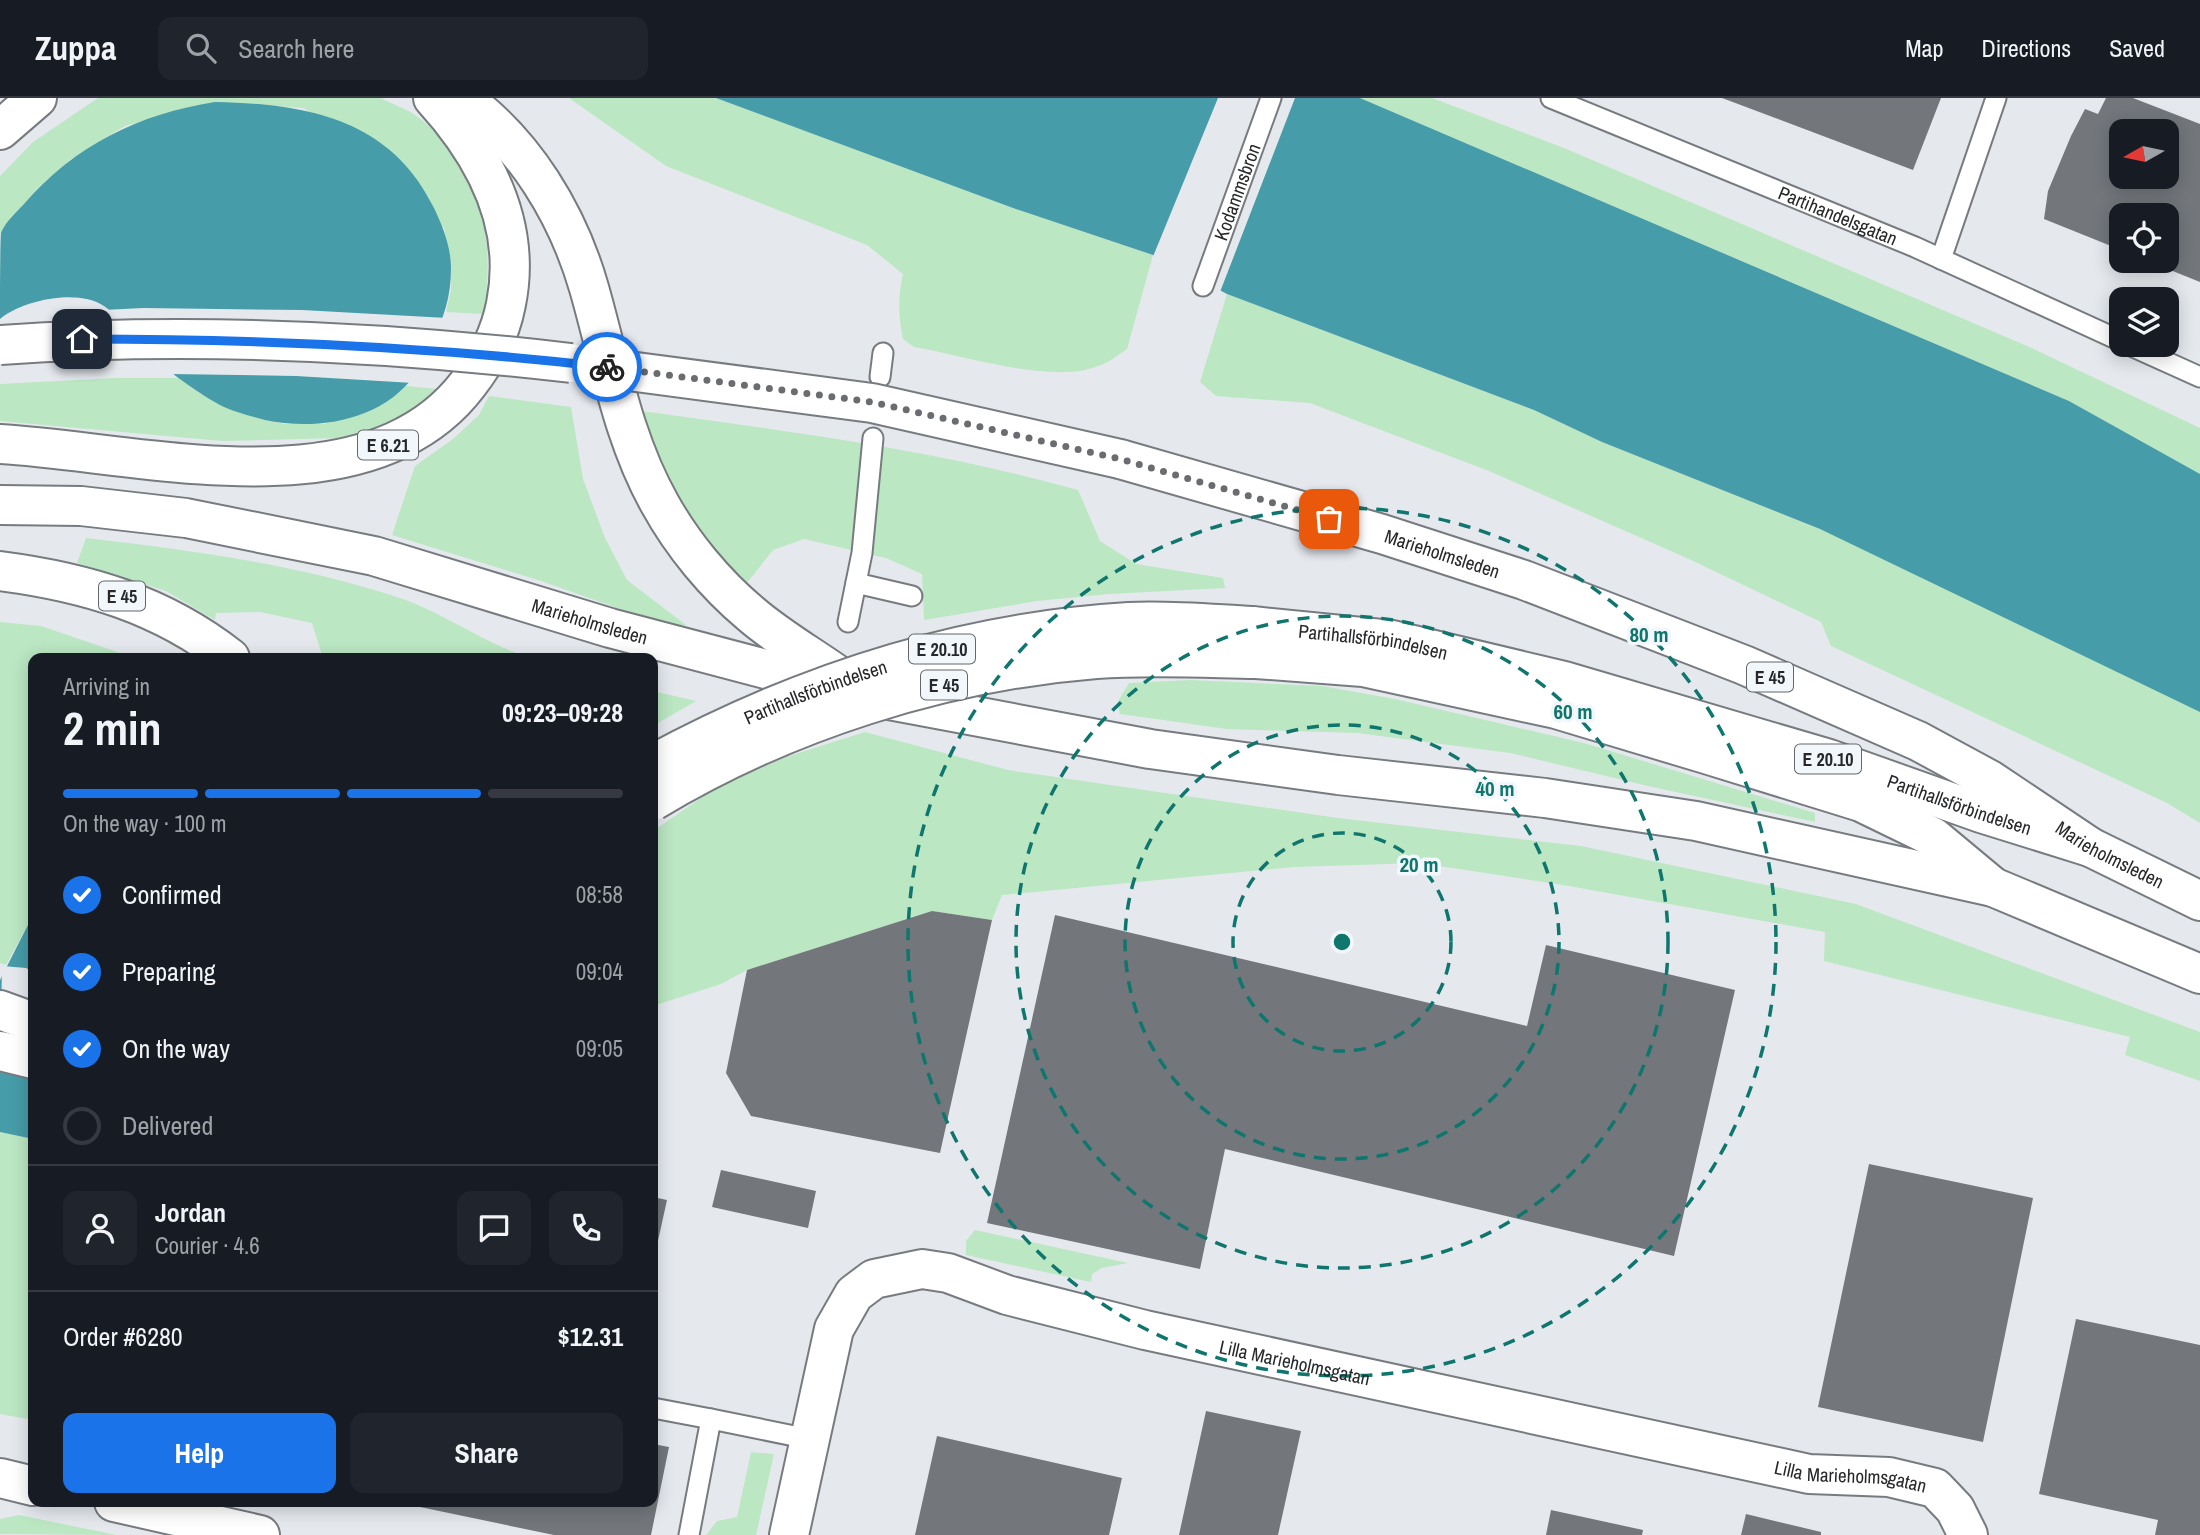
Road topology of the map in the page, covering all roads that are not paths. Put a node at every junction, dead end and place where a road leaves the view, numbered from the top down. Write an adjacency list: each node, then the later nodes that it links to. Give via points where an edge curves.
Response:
1 (37, 98): 7 (main road)
2 (433, 98): 17 (main road, E 6.21, via 470,144 495,188 510,254 508,299 493,348 442,413 404,438 371,452 303,463 215,463)
3 (462, 98): 25 (main road, via 510,142 563,219 590,289 634,449 674,526 751,615)
4 (1271, 98): 9 (lane, Kodammsbron)
5 (1551, 98): 8 (lane, Partihandelsgatan)
6 (1996, 98): 8 (lane)
7 (0, 130)
8 (1941, 259): 10 (lane, Partihandelsgatan)
9 (1203, 286)
10 (2109, 336)
11 (0, 345): 28 (main road, Marieholmsleden / E 45, bridge, via 82,339 234,340 550,361 872,402 1120,459 1524,580 1744,666 1917,741 1990,780)
12 (883, 353): 14 (lane)
13 (2156, 357): 15 (lane)
14 (880, 377)
15 (2200, 377)
16 (873, 438): 20 (lane)
17 (0, 444)
18 (0, 505): 25 (main road, Marieholmsleden / E 45, via 81,506 186,518 374,556 610,628)
19 (0, 571): 24 (main road, E 45, via 51,578 131,599 185,626)
20 (856, 583): 21 (lane); 22 (lane)
21 (912, 596)
22 (848, 622)
23 (1254, 642): 26 (main road, Partihallsförbindelsen / E 20.10, bridge, via 1131,622 939,649 796,696 719,728); 27 (main road, Partihallsförbindelsen / E 45, bridge, via 1096,659 933,687 863,706 788,735); 28 (main road, Partihallsförbindelsen / E 20.10, via 1392,640 1564,681 1829,759); 29 (main road, Partihallsförbindelsen / E 45, via 1556,709 1861,802 1933,837)
24 (222, 653)
25 (869, 696): 29 (main road, Marieholmsleden / E 45, via 1150,749 1674,818)
26 (658, 761)
27 (658, 798)
28 (2090, 847): 30 (main road, Marieholmsleden / E 45)
29 (1993, 887): 31 (main road, Marieholmsleden / E 45)
30 (2200, 901)
31 (2200, 974)
32 (0, 992): 33 (main road)
33 (28, 993)
34 (0, 1010): 35 (main road)
35 (28, 1020)
36 (0, 1051): 37 (main road)
37 (28, 1058)
38 (658, 1409): 39 (lane)
39 (711, 1419): 40 (lane); 45 (lane)
40 (809, 1440): 46 (main road, Lilla Marieholmsgatan); 47 (main road, Lilla Marieholmsgatan, via 834,1329 853,1294 874,1279 922,1269 947,1273 1007,1296 1159,1333 1809,1474 1889,1477 1935,1488 1955,1509)
41 (0, 1478): 42 (main road)
42 (28, 1485)
43 (136, 1507): 44 (main road)
44 (260, 1535)
45 (689, 1535)
46 (789, 1535)
47 (1968, 1535)

